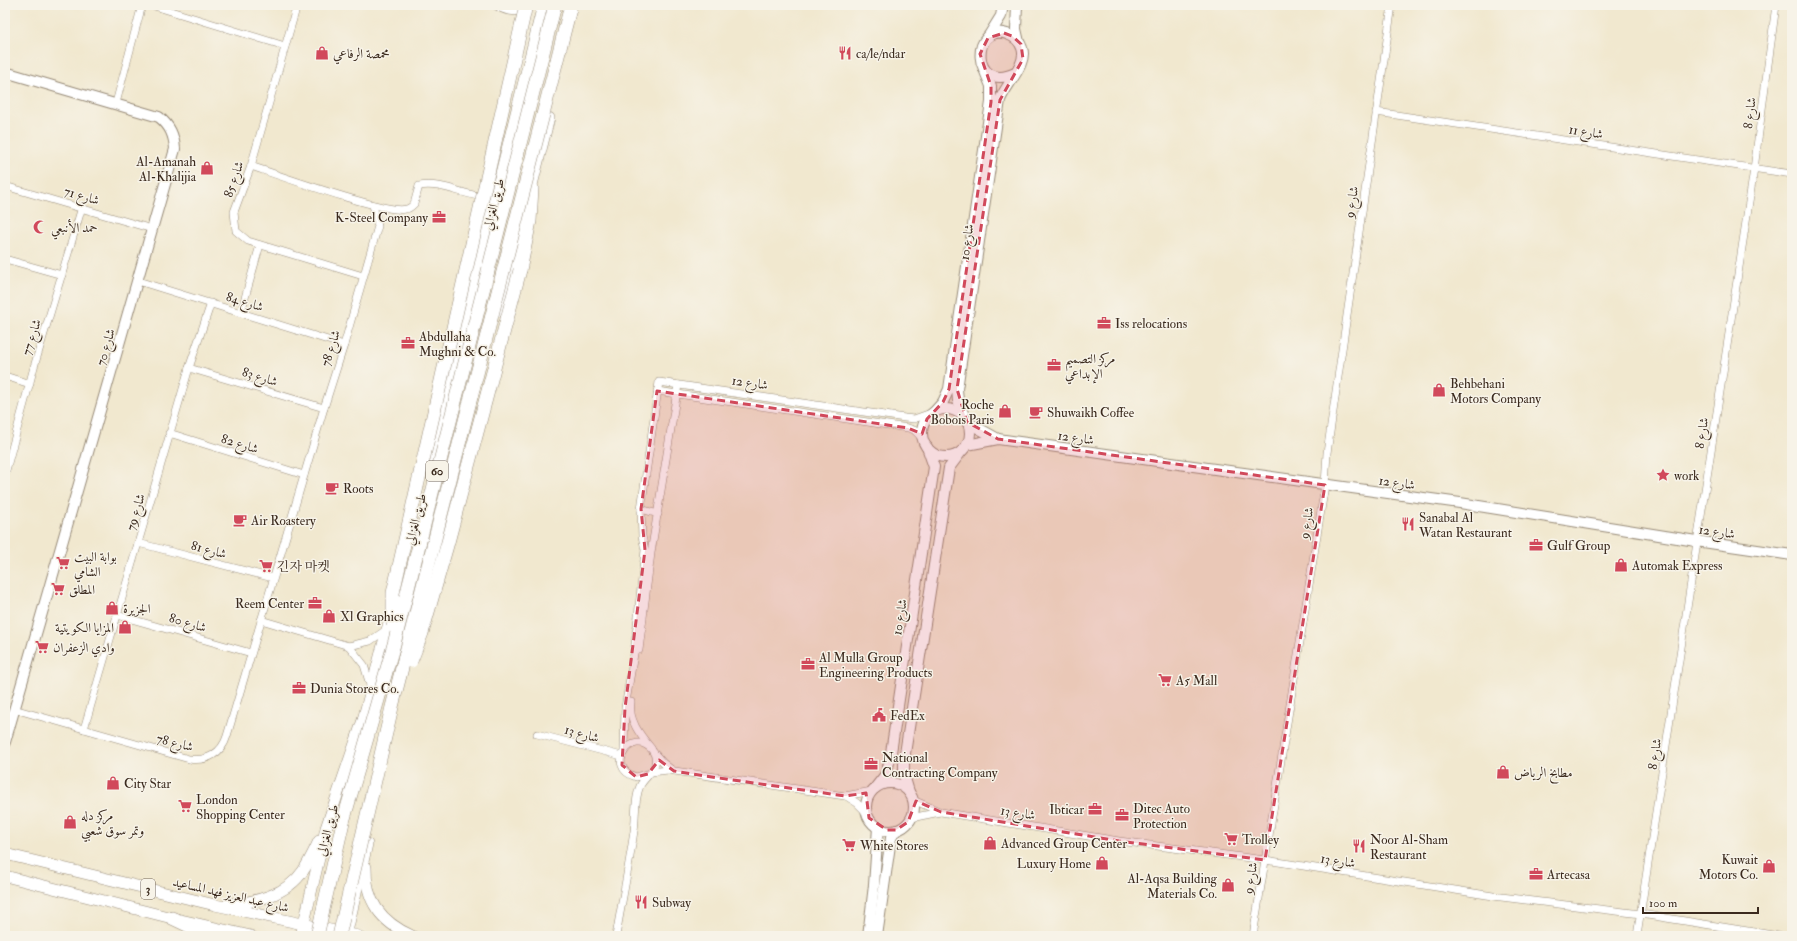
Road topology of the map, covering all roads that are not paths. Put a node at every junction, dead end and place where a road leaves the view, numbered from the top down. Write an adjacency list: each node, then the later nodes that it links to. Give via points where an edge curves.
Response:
1 (142, 5): 20 (street)
2 (151, 5): 16 (street)
3 (298, 5): 16 (street, شارع 85)
4 (495, 5): 6 (street, via 513,11 523,10)
5 (526, 5): 66 (highway, bridge, via 393,593)
6 (529, 5)
7 (543, 5): 27 (main road, طريق الغزالي)
8 (555, 5): 66 (highway, طريق الغزالي / 60, bridge)
9 (1003, 5): 14 (street, via 1001,16)
10 (1017, 5): 15 (street, via 1016,29)
11 (1392, 5): 21 (street, شارع 9)
12 (1776, 5): 23 (street, شارع 8)
13 (572, 6): 26 (main road, طريق الغزالي); 70 (highway, طريق الغزالي / 60, bridge)
14 (988, 38): 15 (street, via 1004,33); 17 (street, via 981,46 980,61)
15 (1019, 42): 19 (street, via 1023,59)
16 (285, 46): 22 (street, شارع 85)
17 (984, 69): 19 (street, via 999,77); 36 (street, شارع 10, via 991,86 991,102)
18 (5, 72): 20 (street, شارع 70)
19 (1015, 73): 36 (street, شارع 10, via 1000,100)
20 (116, 103): 30 (street, شارع 70, via 159,117 167,123 174,140 175,150)
21 (1376, 112): 23 (street, شارع 11); 56 (street, شارع 9)
22 (251, 166): 28 (street); 31 (street, شارع 85, via 234,212 236,231 248,241)
23 (1754, 169): 24 (street, شارع 11); 59 (street, شارع 8)
24 (1792, 174)
25 (5, 186): 29 (street, شارع 71)
26 (532, 188): 70 (highway, bridge, via 530,221 520,270 448,542 422,633); 90 (main road, طريق الغزالي, via 409,662)
27 (497, 190): 28 (street, via 485,197 425,185 419,186 414,204 406,210); 65 (main road, طريق الغزالي)
28 (373, 205): 34 (street, شارع 78, via 378,226)
29 (82, 207): 30 (street, شارع 71); 33 (street, شارع 77)
30 (152, 229): 35 (street, شارع 70)
31 (260, 245): 34 (street, شارع 85); 38 (street)
32 (5, 259): 33 (street)
33 (62, 275): 42 (street, شارع 77)
34 (363, 276): 39 (street, شارع 78)
35 (138, 281): 37 (street, شارع 84); 71 (street, شارع 70)
36 (970, 281): 47 (street, شارع 10, via 949,390 943,402); 48 (street, شارع 10, via 957,389 958,401)
37 (211, 302): 38 (street, شارع 84); 40 (street, شارع 79)
38 (241, 312): 39 (street, شارع 84)
39 (344, 345): 46 (street, شارع 78)
40 (189, 368): 46 (street, شارع 83); 49 (street, شارع 79)
41 (5, 376): 42 (street)
42 (30, 384): 53 (street, شارع 77)
43 (678, 385): 44 (street, شارع 12, via 658,382); 45 (street); 47 (street, شارع 12, via 914,419)
44 (657, 391): 45 (street, شارع 12); 57 (street)
45 (676, 393): 51 (street, شارع 12, via 908,428 914,430); 58 (street)
46 (324, 408): 55 (street, شارع 78)
47 (933, 412): 48 (street, via 941,409 954,410); 51 (street, via 923,425)
48 (966, 420): 50 (street, شارع 12); 52 (street, via 970,437)
49 (169, 433): 55 (street, شارع 82); 60 (street, شارع 79)
50 (998, 439): 52 (street, شارع 12); 56 (street, شارع 12)
51 (925, 443): 52 (street, via 933,453 947,457); 80 (street, شارع 10, via 934,467 890,759 886,774)
52 (964, 448): 83 (street, شارع 10, via 949,468 904,760 904,776)
53 (8, 451): 54 (street, شارع 77)
54 (5, 474)
55 (304, 475): 62 (street, شارع 78)
56 (1324, 486): 59 (street, شارع 12, via 1460,503); 92 (street, شارع 9)
57 (641, 509): 58 (street); 76 (street, via 645,550 634,654 625,708)
58 (658, 514): 75 (street, via 629,709 637,728)
59 (1696, 541): 61 (street, شارع 12); 95 (street, شارع 8)
60 (138, 543): 62 (street, شارع 81); 63 (street, شارع 79)
61 (1792, 555)
62 (274, 578): 64 (street, شارع 78)
63 (117, 614): 68 (street, شارع 80); 72 (street, شارع 79)
64 (261, 620): 67 (street); 68 (street, شارع 78)
65 (388, 628): 67 (street, via 370,641); 69 (main road, طريق الغزالي)
66 (394, 644): 101 (highway, طريق الغزالي / 60, bridge, via 342,822)
67 (349, 646): 69 (street, via 364,665)
68 (252, 653): 72 (street, شارع 78, via 225,742 213,755 202,760 189,759)
69 (371, 688): 88 (main road, طريق الغزالي, via 363,720)
70 (392, 707): 98 (highway, طريق الغزالي / 60, bridge)
71 (14, 709): 72 (street, شارع 78); 74 (street, شارع 70)
72 (84, 730)
73 (537, 734): 76 (street, شارع 13)
74 (5, 742)
75 (652, 750): 76 (street, via 640,743 634,744); 77 (street, via 662,763); 78 (street, via 656,762)
76 (623, 753): 79 (street, via 622,766)
77 (674, 771): 78 (street); 82 (street)
78 (650, 773): 79 (street, via 640,777); 81 (street)
79 (631, 776): 81 (street)
80 (873, 789): 82 (street); 83 (street, via 883,783 893,783 902,786); 85 (street, via 866,804)
81 (638, 791): 104 (street, via 635,830)
82 (845, 796): 85 (street)
83 (911, 796): 84 (street, شارع 13); 86 (street, via 914,810)
84 (941, 812): 86 (street, شارع 13); 92 (street, شارع 13, via 1119,841)
85 (867, 813): 87 (street)
86 (911, 818): 89 (street)
87 (878, 827): 89 (street); 105 (street)
88 (326, 828): 94 (main road, via 302,872 282,889 270,896 248,902); 97 (main road, طريق الغزالي)
89 (896, 830): 106 (street, via 891,838)
90 (366, 846): 98 (main road, طريق الغزالي); 103 (main road, via 366,886 370,898 398,930)
91 (5, 854): 94 (main road, شارع عبد العزيز فهد المساعيد / 3)
92 (1265, 860): 95 (street, شارع 13, via 1493,896); 107 (street, شارع 9)
93 (5, 876): 96 (main road, 3)
94 (215, 905): 97 (main road, شارع عبد العزيز فهد المساعيد / 3)
95 (1641, 914): 108 (street, شارع 8); 109 (street, شارع 13)
96 (172, 918): 99 (highway); 100 (main road, 3)
97 (302, 931): 98 (main road, شارع عبد العزيز فهد المساعيد / 3)
98 (344, 935): 102 (main road, شارع عبد العزيز فهد المساعيد / 3)
99 (210, 936)
100 (251, 936)
101 (317, 936)
102 (358, 936)
103 (412, 936)
104 (616, 936)
105 (868, 936)
106 (877, 936)
107 (1253, 936)
108 (1637, 936)
109 (1779, 936)

